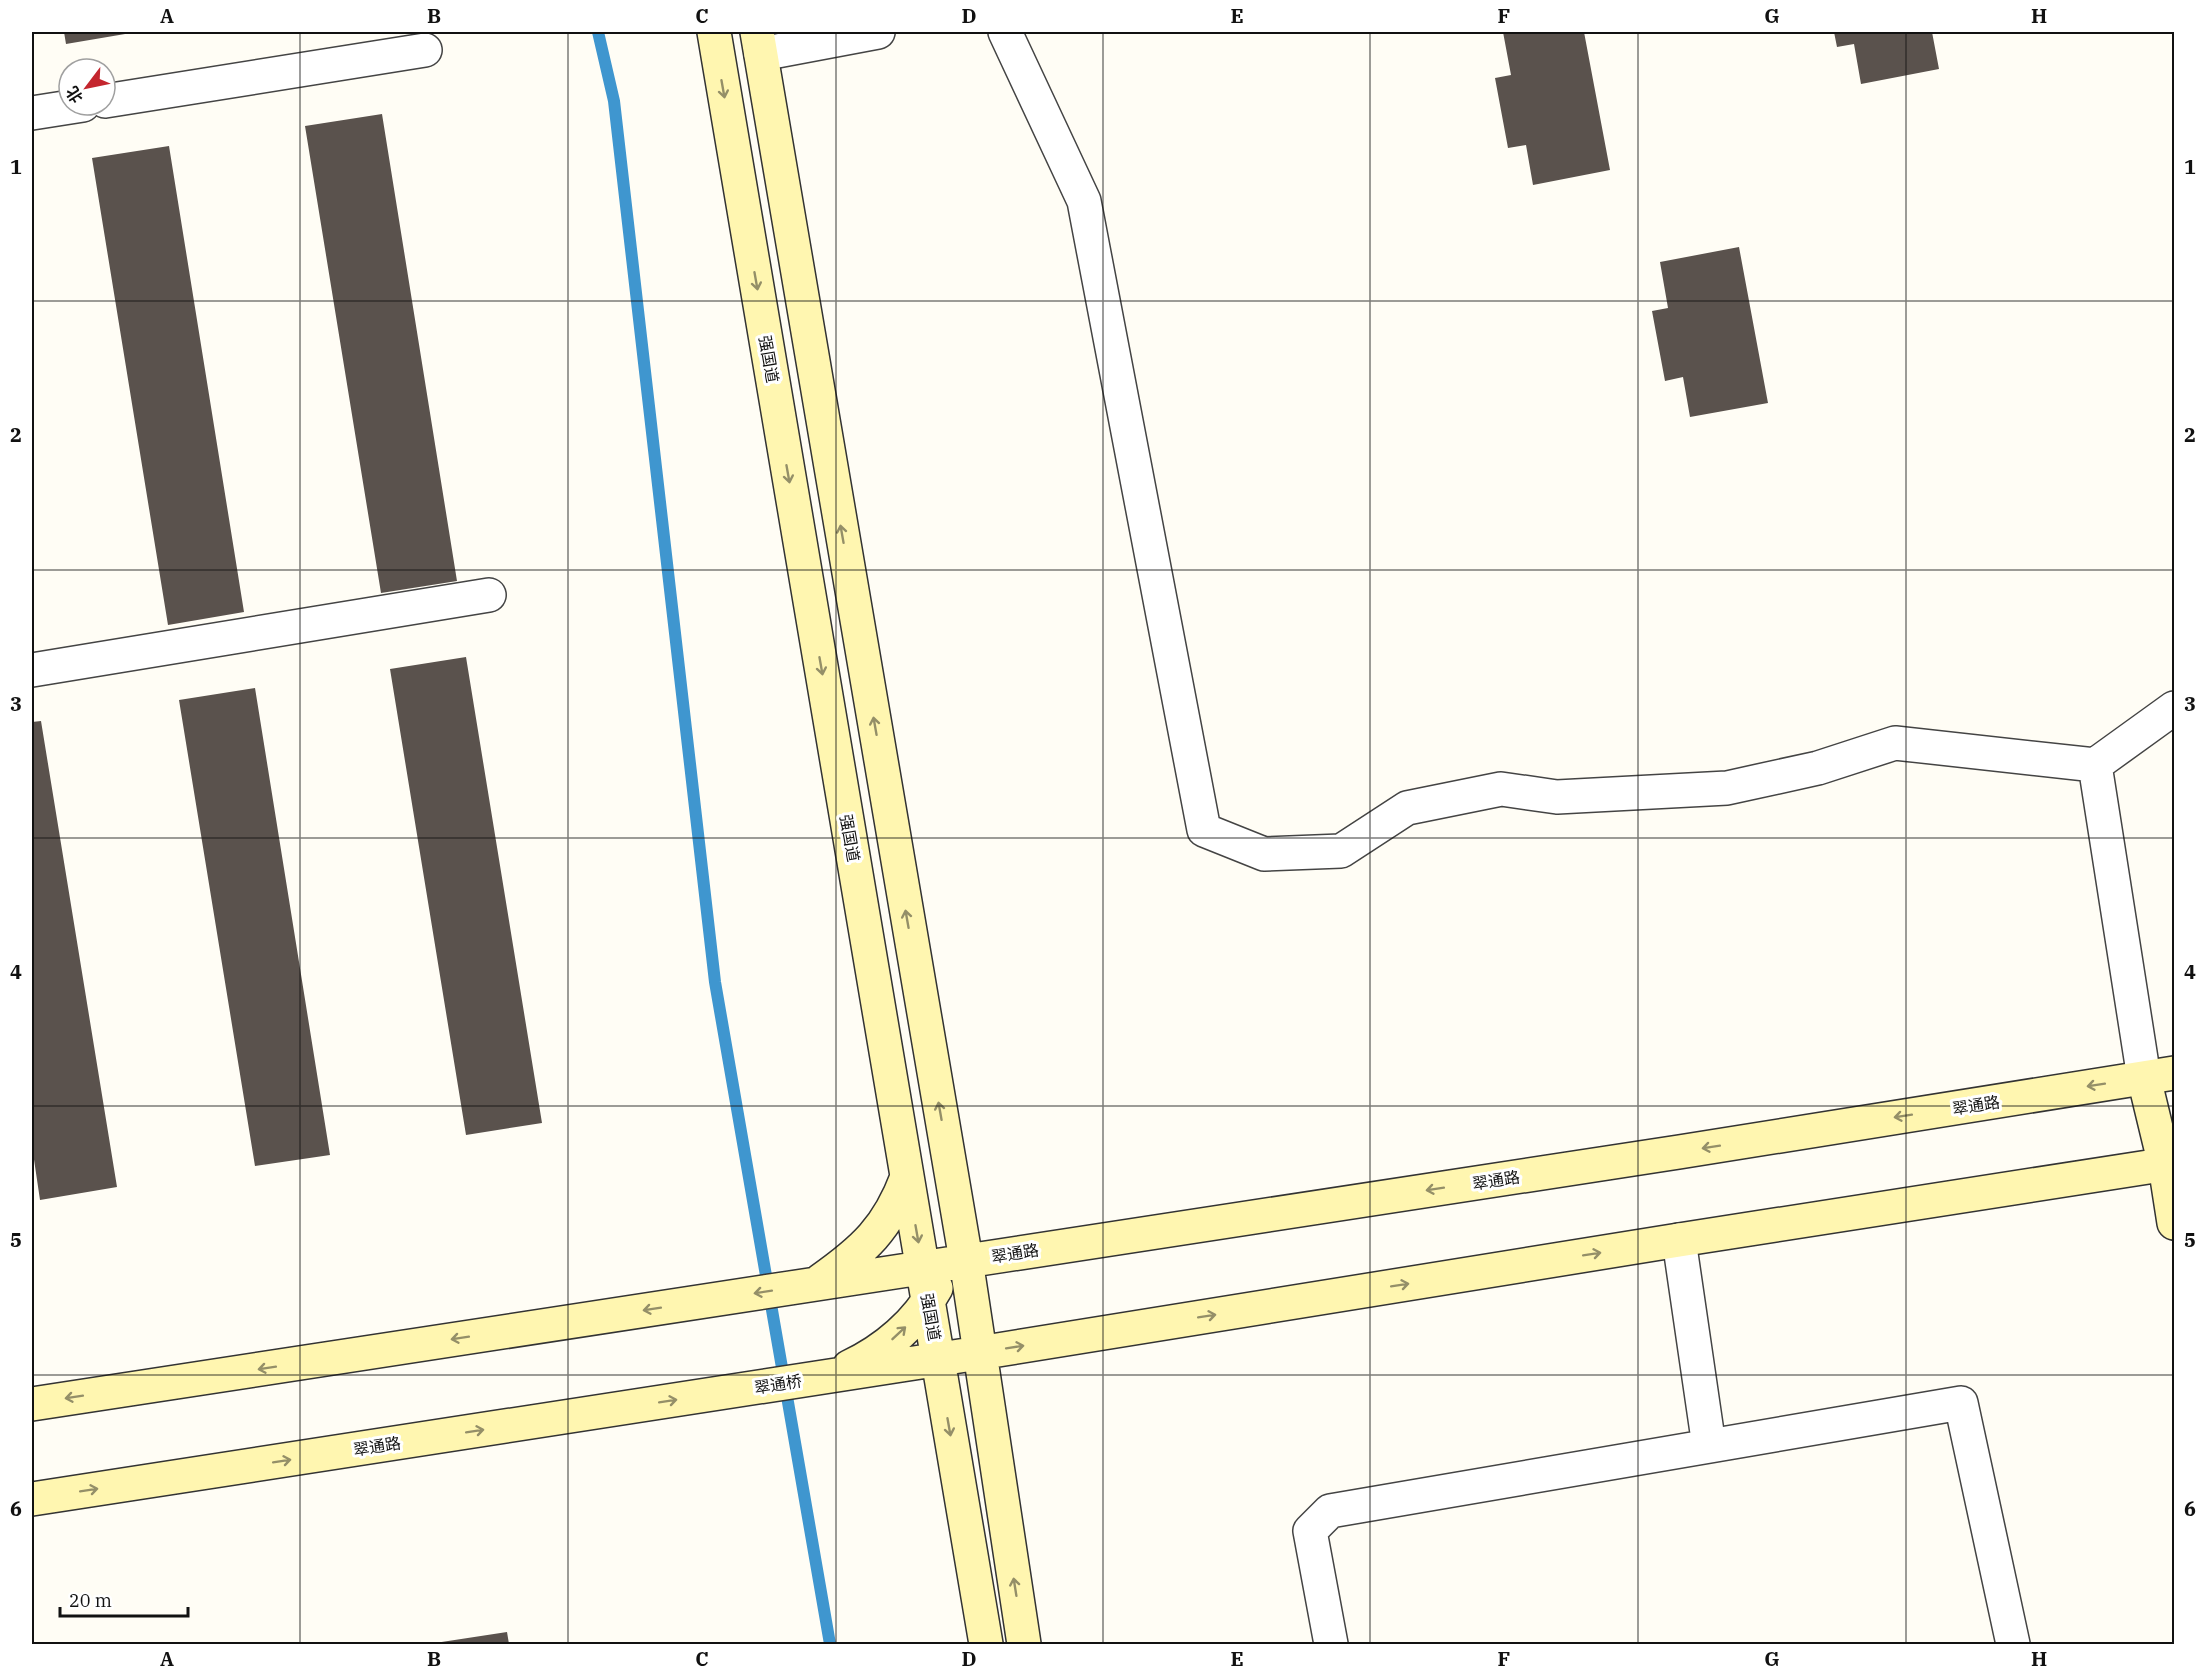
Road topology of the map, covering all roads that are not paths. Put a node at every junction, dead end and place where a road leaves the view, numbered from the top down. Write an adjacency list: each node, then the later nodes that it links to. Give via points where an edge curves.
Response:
1 (714, 32): 15 (main road, 强国道, one-way to 15)
2 (878, 32): 4 (street)
3 (1005, 32): 12 (street, via 1084,201 1204,830 1264,854 1341,851 1407,808 1501,789 1557,797 1727,788 1818,768 1895,743)
4 (759, 43): 18 (main road, one-way to 4, via 949,1246 950,1168)
5 (425, 50): 6 (street)
6 (117, 99)
7 (57, 109): 8 (street)
8 (32, 113)
9 (489, 595): 10 (street)
10 (32, 670)
11 (2175, 708): 12 (street)
12 (2095, 765): 13 (street)
13 (2159, 1075): 14 (main road); 18 (main road, 翠通路, one-way to 18)
14 (2170, 1164): 16 (main road); 17 (main road)
15 (907, 1177): 18 (main road, 强国道, one-way to 18); 19 (main road, via 884,1224 866,1246)
16 (2175, 1222)
17 (1679, 1240): 21 (main road, one-way to 17); 26 (street)
18 (944, 1263): 19 (main road, 翠通路); 20 (main road, via 943,1275); 21 (main road, 强国道)
19 (816, 1284): 25 (main road, one-way to 25)
20 (928, 1302): 22 (main road, 强国道); 23 (main road, one-way to 20, via 876,1352)
21 (979, 1353): 22 (main road); 29 (main road, 强国道, one-way to 21)
22 (938, 1359): 23 (main road); 28 (main road, 强国道, one-way to 28)
23 (832, 1376): 24 (main road, 翠通桥)
24 (723, 1393): 27 (main road, 翠通路, one-way to 24)
25 (32, 1404)
26 (1709, 1446): 30 (street, via 1330,1511 1310,1531); 31 (street, via 1961,1403)
27 (32, 1499)
28 (986, 1644)
29 (1024, 1644)
30 (1331, 1644)
31 (2013, 1644)

